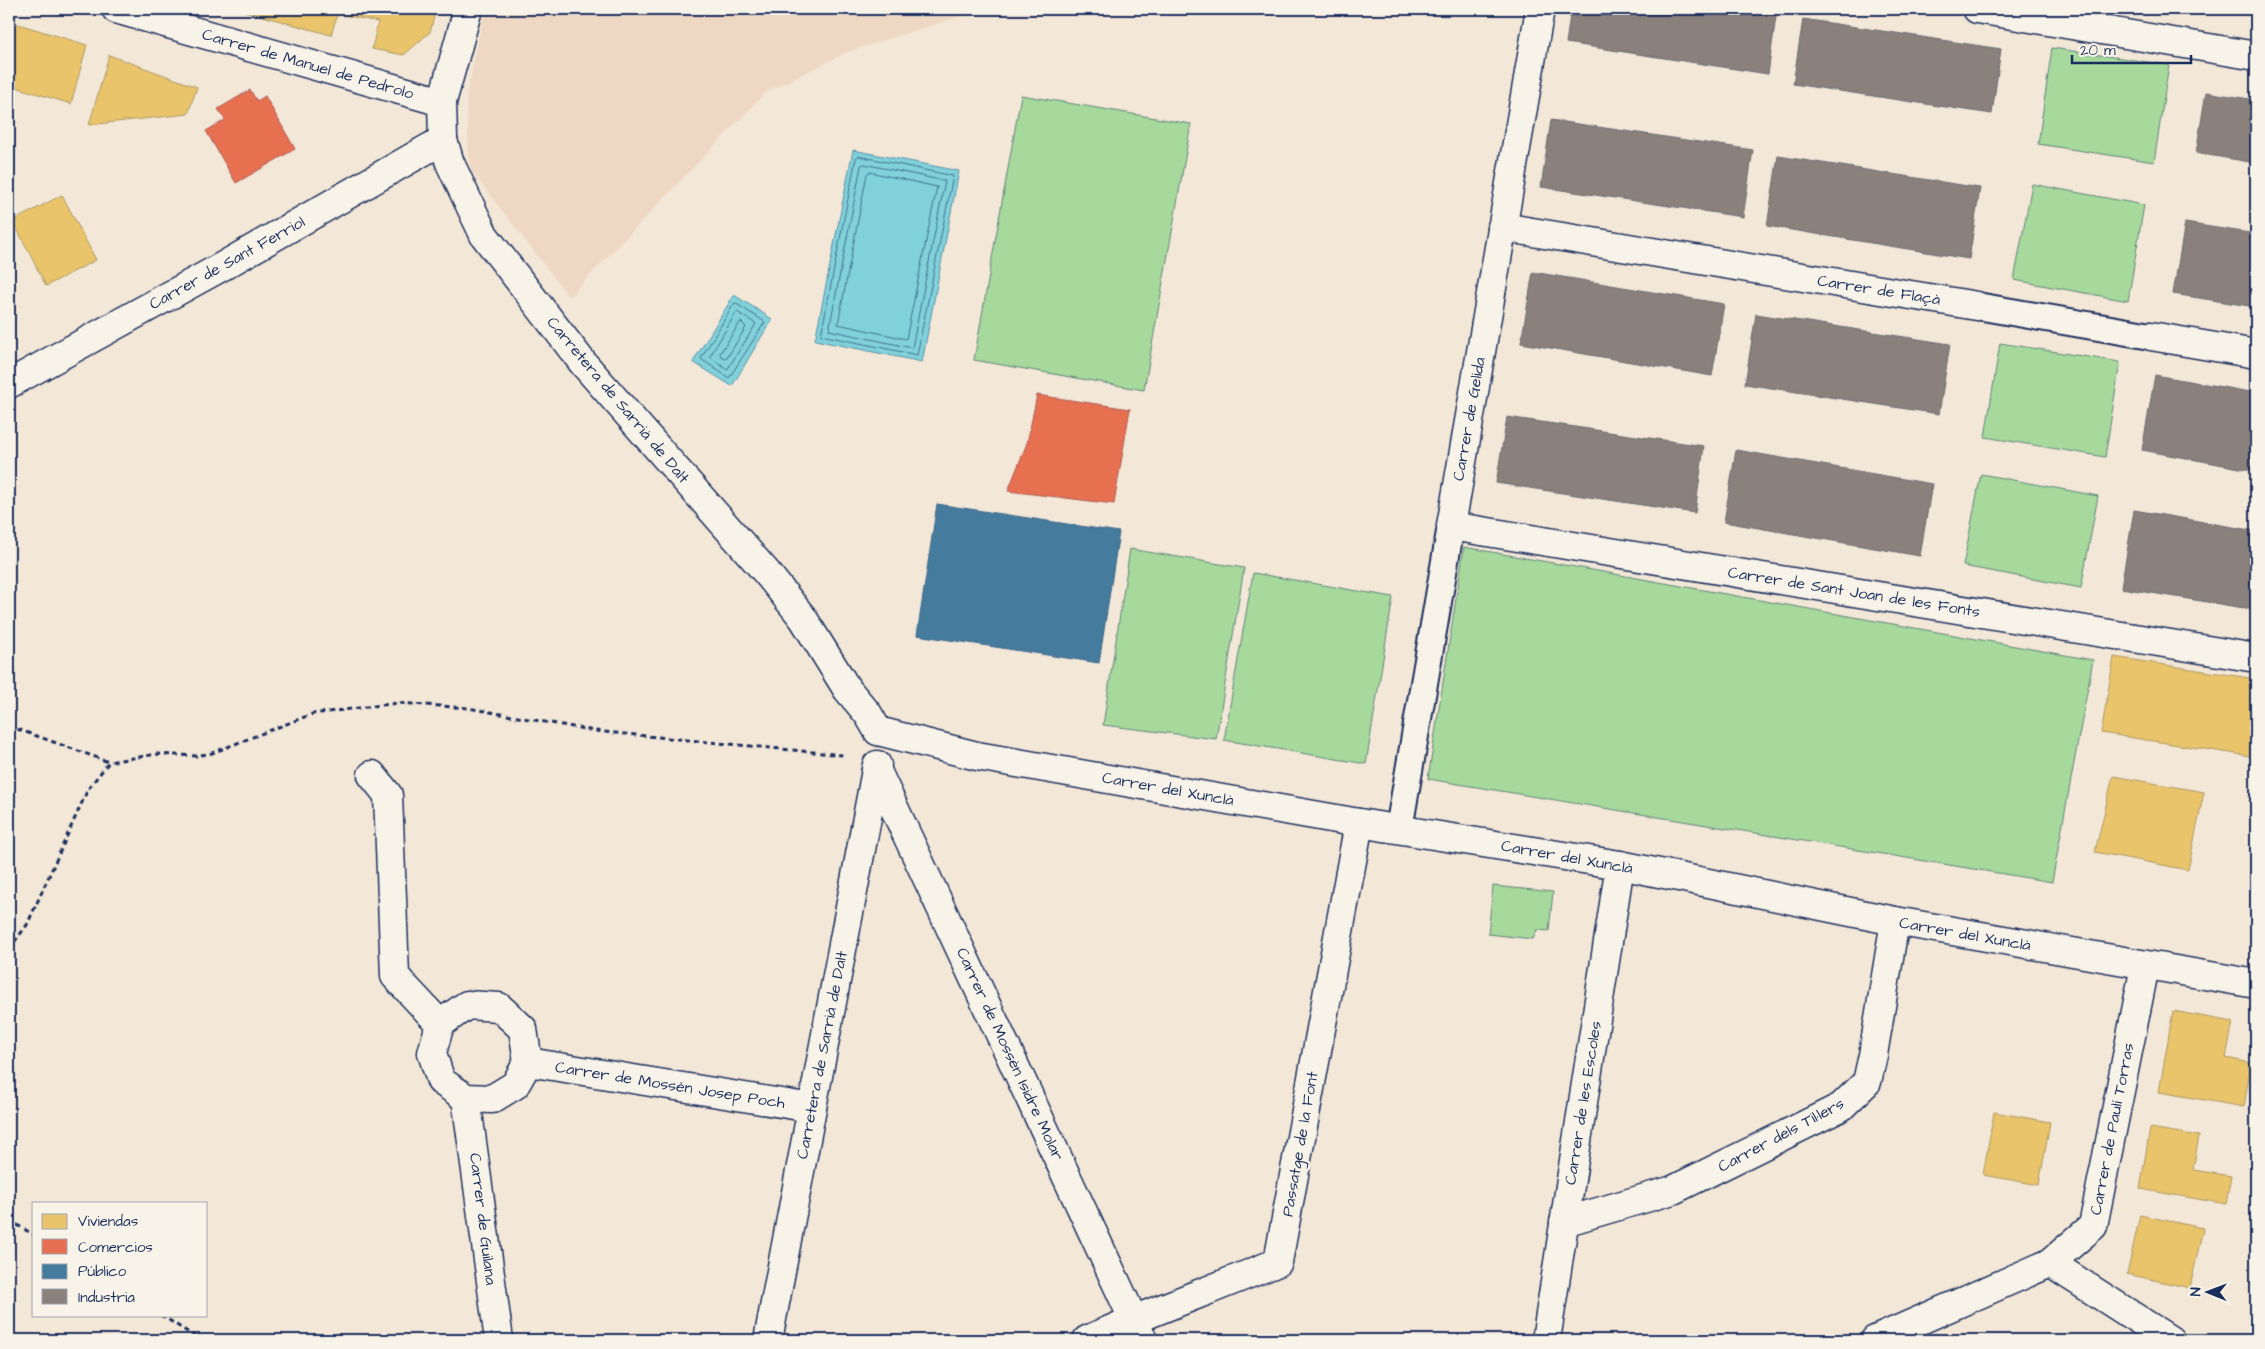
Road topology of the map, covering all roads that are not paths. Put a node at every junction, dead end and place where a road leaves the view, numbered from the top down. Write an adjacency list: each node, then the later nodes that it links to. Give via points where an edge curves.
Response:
1 (116, 9): 6 (street, Carrer de Manuel de Pedrolo)
2 (468, 9): 6 (street, Carretera de Sarrià de Dalt)
3 (1540, 9): 8 (street, Carrer de Gelida)
4 (1977, 9): 5 (street)
5 (2256, 56)
6 (442, 102): 7 (street, Carretera de Sarrià de Dalt)
7 (443, 140): 12 (street, Carrer de Sant Ferriol); 15 (street, Carretera de Sarrià de Dalt, via 450,163 484,235 583,363 803,618 847,689)
8 (1502, 228): 9 (street, Carrer de Flaçà); 13 (street, Carrer de Gelida)
9 (1977, 306): 10 (street, Carrer de Flaçà)
10 (2151, 336): 11 (street, Carrer de Flaçà)
11 (2256, 354)
12 (9, 384)
13 (1451, 526): 14 (street, Carrer de Sant Joan de les Fonts); 19 (street, Carrer de Gelida)
14 (2256, 658)
15 (878, 731): 16 (street, Carretera de Sarrià de Dalt); 18 (street, Carrer del Xunclà, via 977,756)
16 (877, 764): 27 (street, Carretera de Sarrià de Dalt); 30 (street, Carrer de Mossèn Isidre Molar)
17 (372, 775): 24 (street, via 388,795 394,976)
18 (1358, 823): 19 (street, Carrer del Xunclà); 30 (street, Passatge de la Font, via 1278,1262 1208,1292)
19 (1400, 830): 20 (street, Carrer del Xunclà)
20 (1620, 865): 21 (street, Carrer del Xunclà); 28 (street, Carrer de les Escoles)
21 (1895, 921): 22 (street, Carrer del Xunclà); 28 (street, Carrer dels Til·lers, via 1867,1082 1841,1107 1673,1190)
22 (2145, 966): 23 (street, Carrer del Xunclà); 29 (street, Carrer de Paulí Torras, via 2093,1226)
23 (2256, 984)
24 (440, 1024): 25 (street, via 467,1005 499,1007 524,1029); 26 (street, via 432,1053 441,1081)
25 (528, 1062): 26 (street, via 515,1085 492,1099); 27 (street, Carrer de Mossèn Josep Poch)
26 (466, 1098): 31 (street, Carrer de Guilana)
27 (812, 1108): 32 (street, Carretera de Sarrià de Dalt)
28 (1564, 1222): 34 (street, Carrer de les Escoles)
29 (2050, 1263): 35 (street, Carrer de Paulí Torras); 36 (street)
30 (1138, 1330): 33 (street, Passatge de la Font)
31 (499, 1340)
32 (768, 1340)
33 (1086, 1340)
34 (1546, 1340)
35 (1875, 1340)
36 (2170, 1340)

